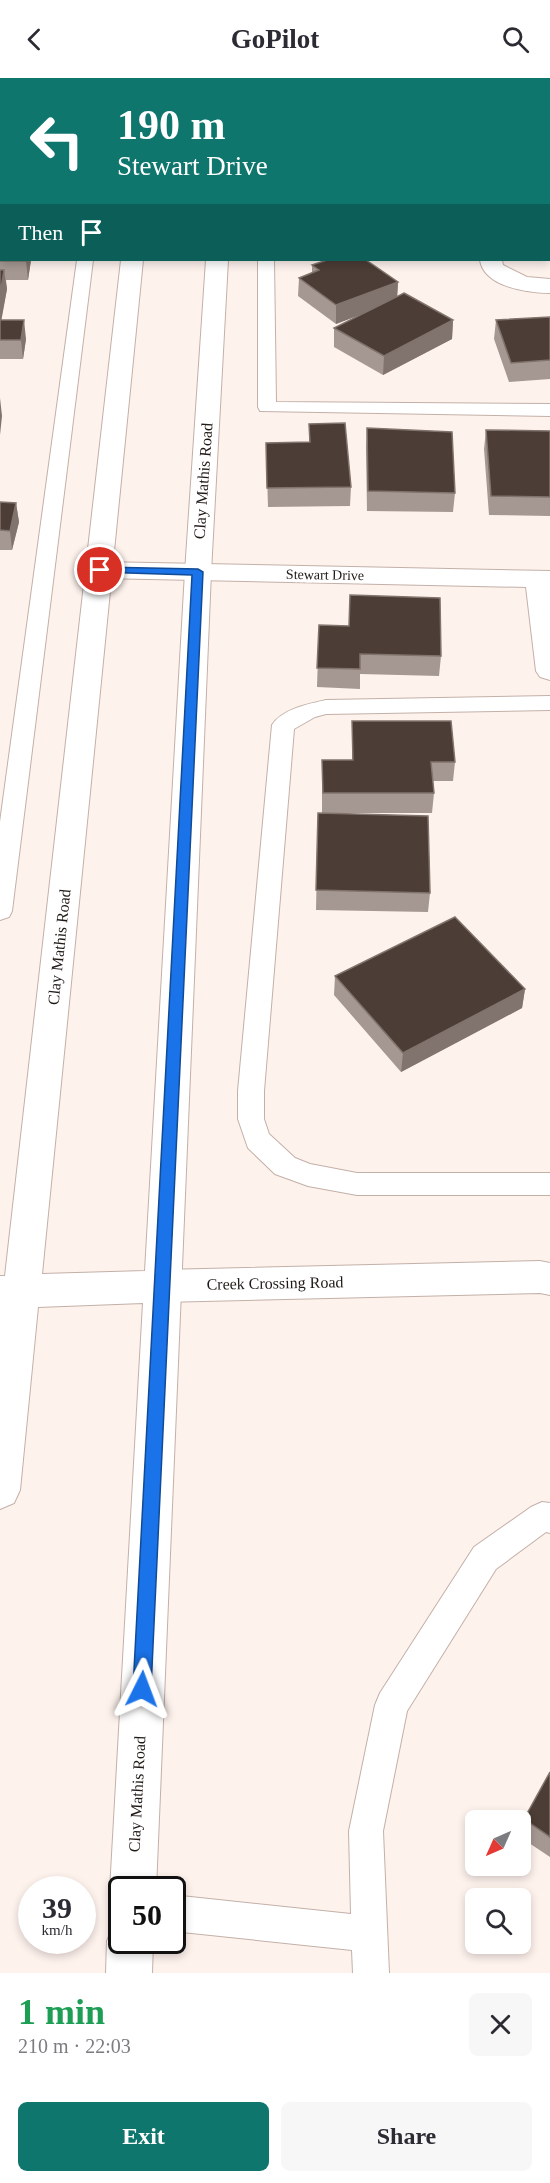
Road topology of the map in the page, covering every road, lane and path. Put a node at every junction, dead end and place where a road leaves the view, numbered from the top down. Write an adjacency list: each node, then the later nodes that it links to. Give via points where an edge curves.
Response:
1 (85, 261): 13 (lane)
2 (132, 261): 8 (main road, Clay Mathis Road)
3 (217, 261): 9 (main road, Clay Mathis Road)
4 (266, 261): 7 (lane, via 267,407)
5 (491, 261): 6 (main road, via 492,267 508,278)
6 (550, 286)
7 (550, 410)
8 (100, 570): 9 (main road, Stewart Drive); 17 (main road, Clay Mathis Road)
9 (198, 572): 10 (main road, Stewart Drive); 16 (main road, Clay Mathis Road)
10 (544, 579): 11 (main road)
11 (550, 671)
12 (550, 703): 14 (lane, via 326,707 308,711 283,725 251,1119 257,1140 285,1166 308,1175 357,1184)
13 (0, 911)
14 (550, 1184)
15 (550, 1279): 16 (main road, Creek Crossing Road)
16 (162, 1286): 17 (main road, Creek Crossing Road); 20 (main road, Clay Mathis Road)
17 (10, 1292): 18 (main road, Clay Mathis Road)
18 (0, 1490)
19 (550, 1518): 22 (lane, via 542,1516 484,1558 392,1705 366,1831)
20 (134, 1876)
21 (186, 1914): 22 (lane)
22 (370, 1934): 25 (lane)
23 (130, 1954): 24 (main road)
24 (129, 1973)
25 (371, 1973)

